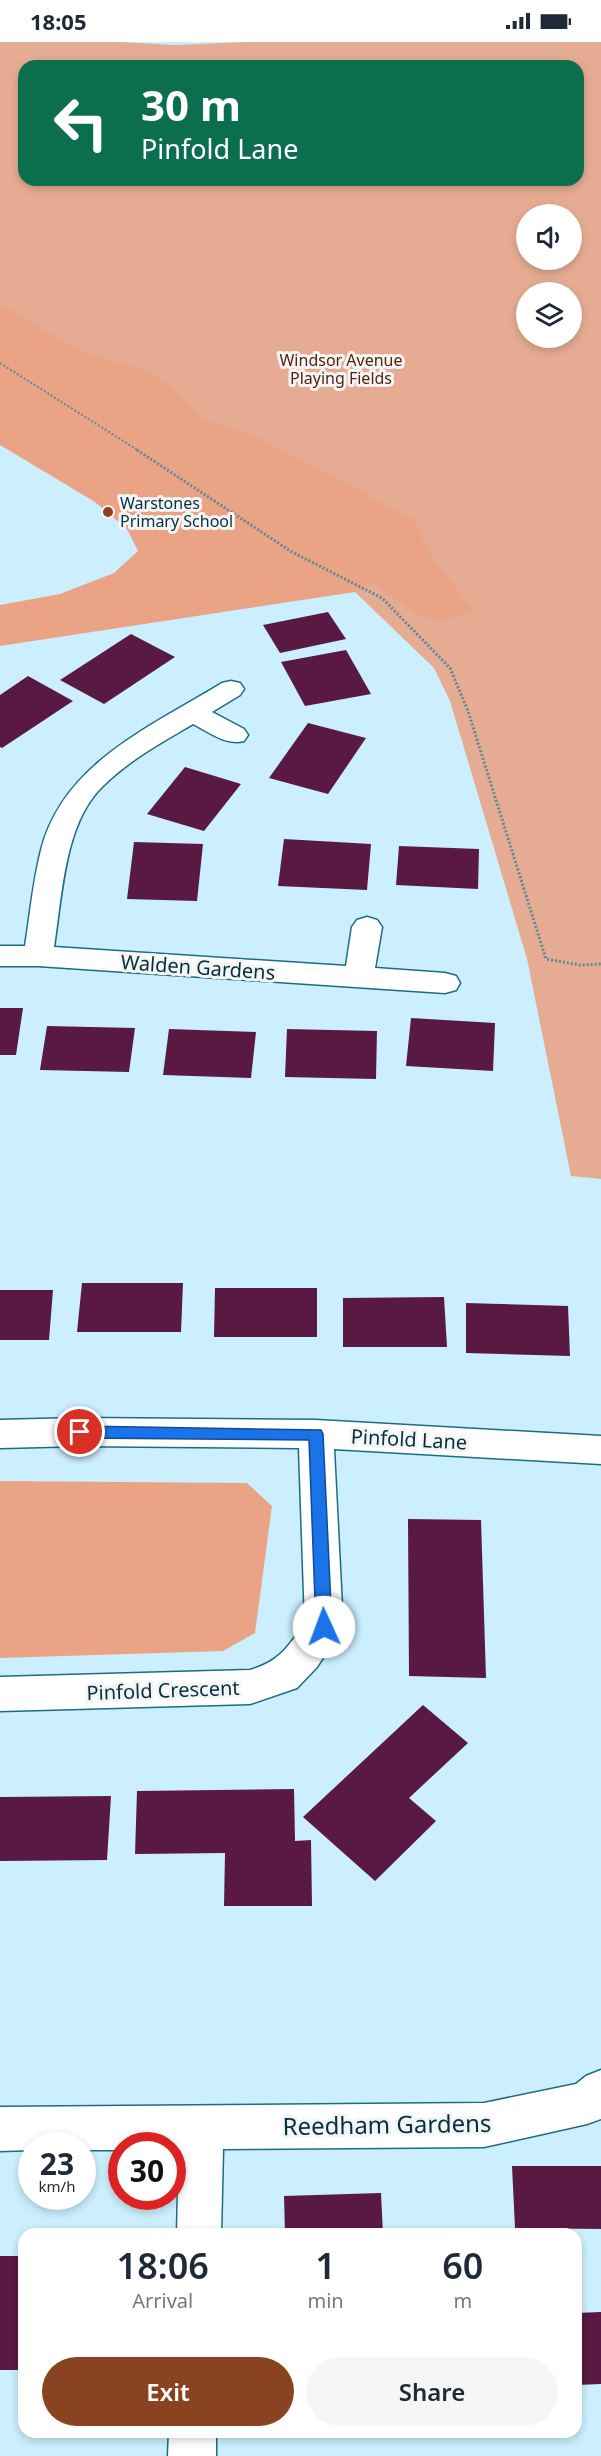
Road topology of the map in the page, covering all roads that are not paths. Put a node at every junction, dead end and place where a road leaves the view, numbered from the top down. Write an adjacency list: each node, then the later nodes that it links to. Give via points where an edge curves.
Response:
1 (231, 689): 2 (street)
2 (193, 713): 3 (street); 6 (street, via 121,756 91,782 73,807 55,849)
3 (236, 735)
4 (367, 927): 7 (street)
5 (0, 956): 6 (street, Walden Gardens)
6 (38, 956): 7 (street, Walden Gardens)
7 (359, 978): 8 (street, Walden Gardens)
8 (445, 983)
9 (0, 1434): 10 (street, Pinfold Lane)
10 (316, 1434): 11 (street, Pinfold Lane); 12 (street, Pinfold Crescent, via 324,1627 284,1676 250,1687)
11 (601, 1450)
12 (0, 1694)
13 (601, 2091): 14 (street, Reedham Gardens, via 587,2103 484,2125)
14 (202, 2127): 15 (street, Reedham Gardens); 16 (street)
15 (0, 2129)
16 (199, 2228)
17 (193, 2438): 18 (street)
18 (192, 2456)

